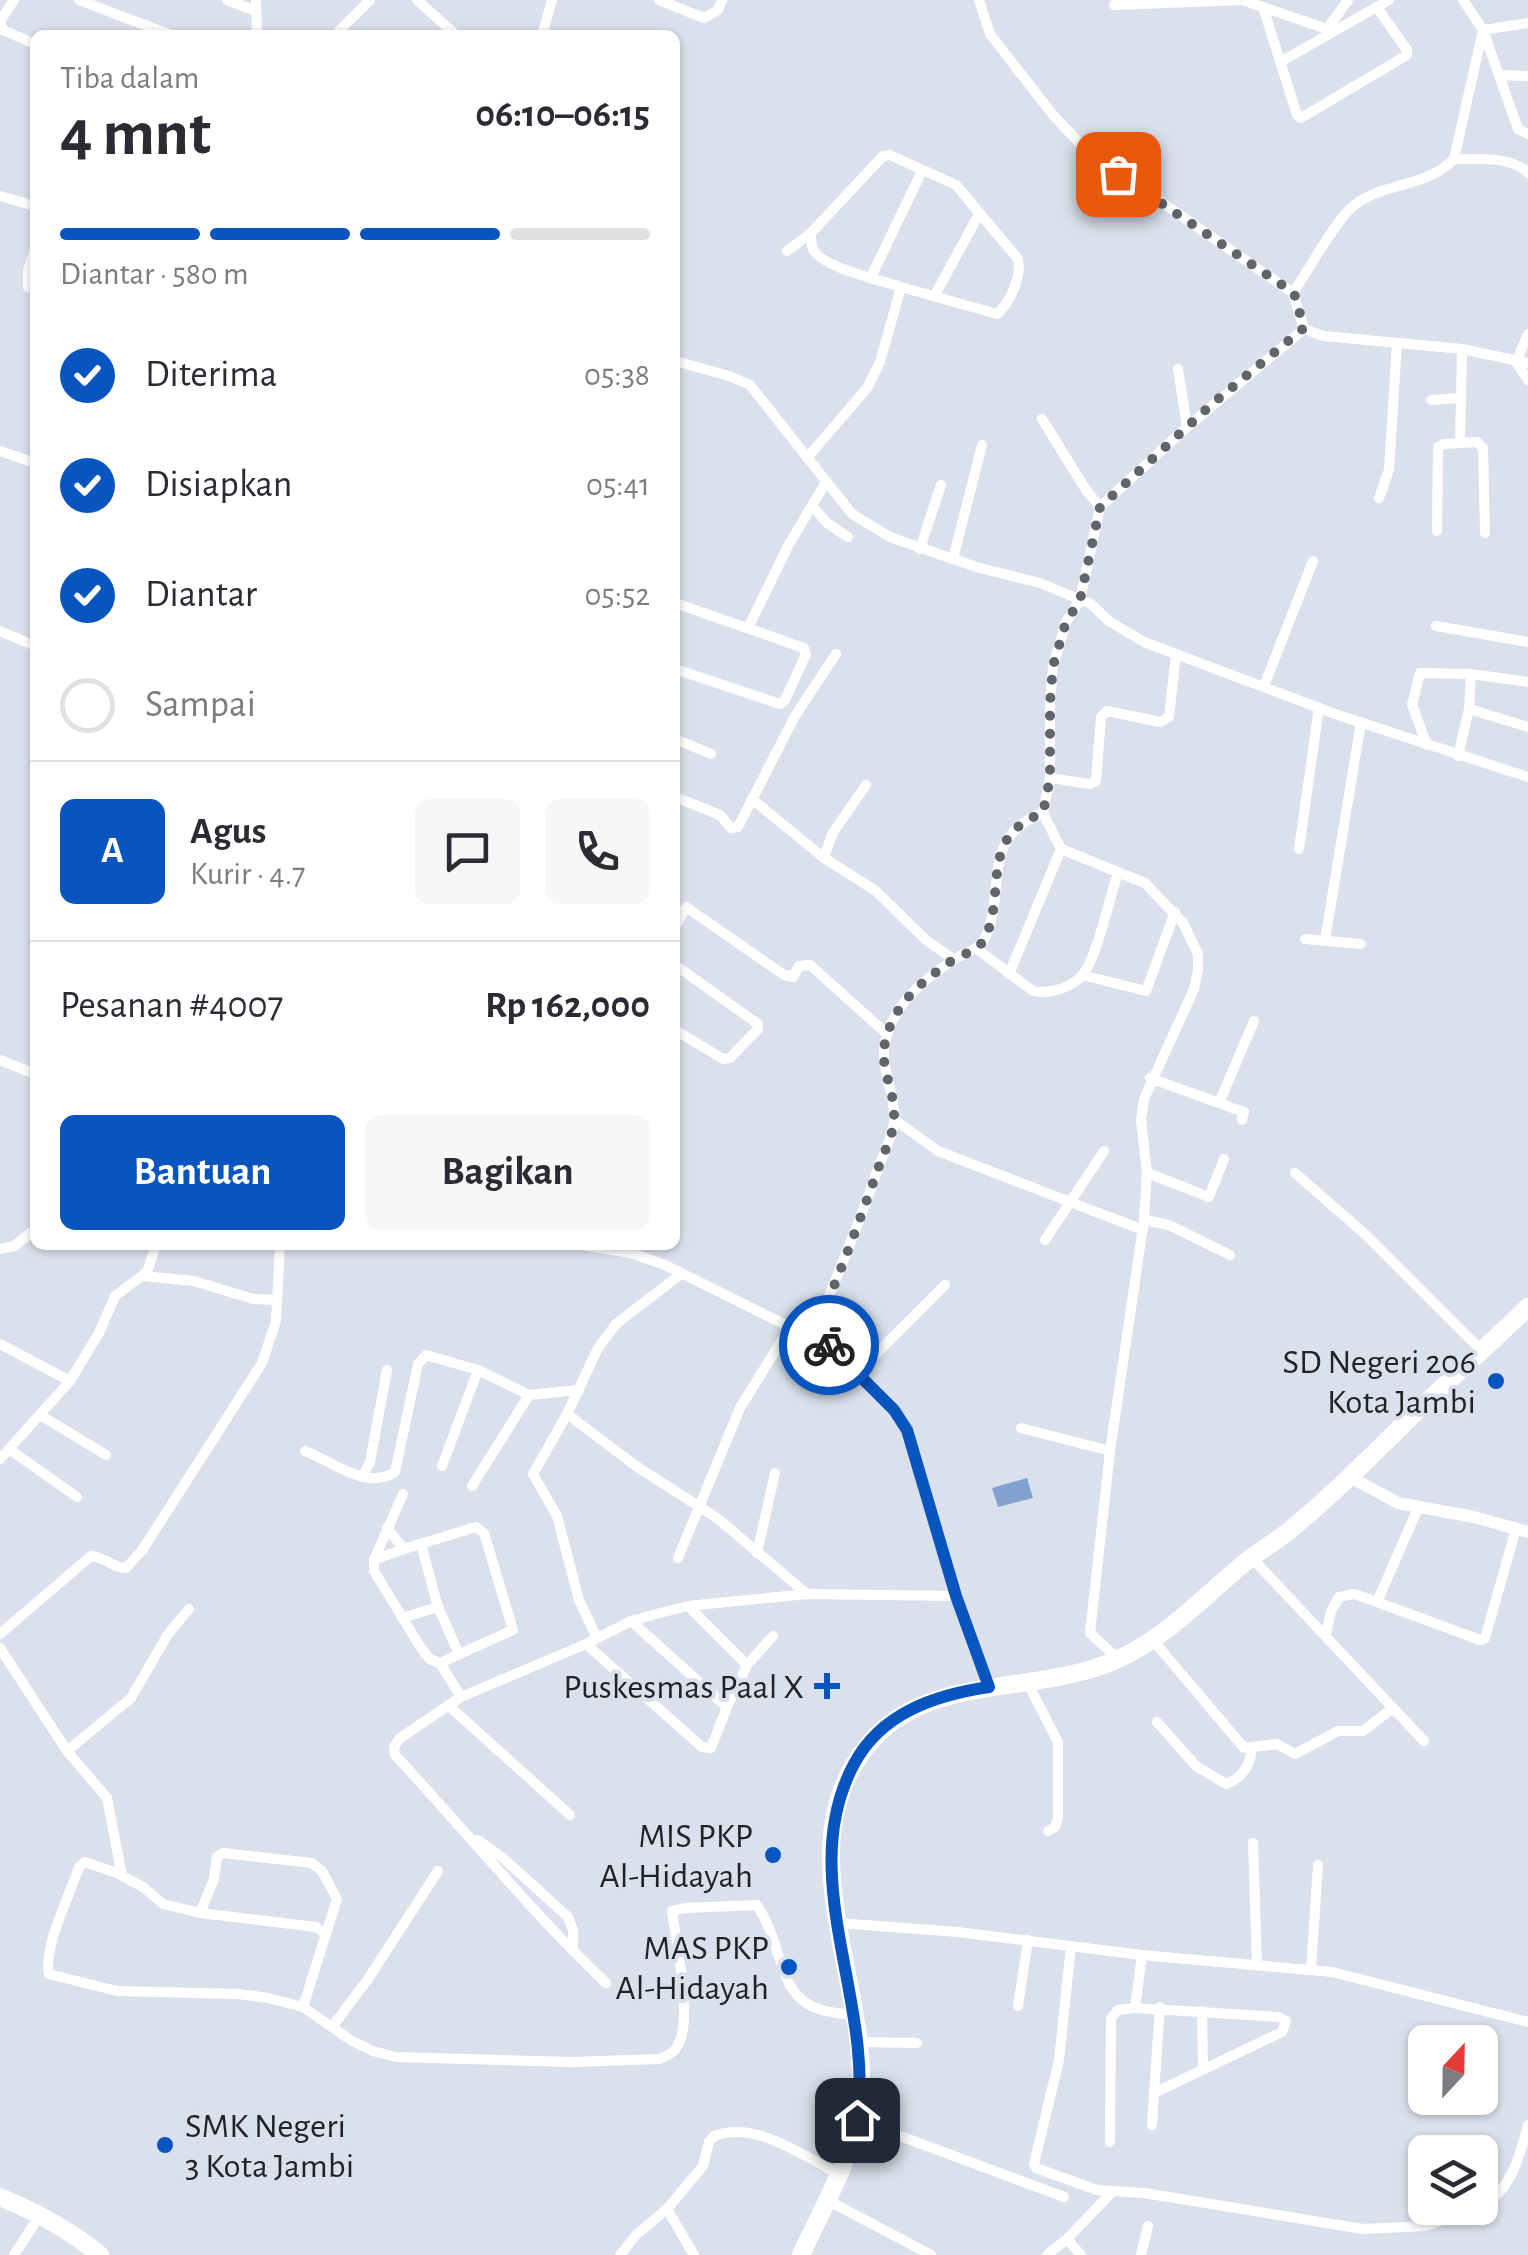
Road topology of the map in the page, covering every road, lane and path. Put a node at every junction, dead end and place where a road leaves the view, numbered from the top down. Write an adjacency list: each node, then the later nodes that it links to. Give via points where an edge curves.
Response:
1 (14, 0): 21 (street)
2 (79, 0): 23 (street)
3 (226, 0): 17 (street)
4 (370, 0): 24 (street)
5 (417, 0): 25 (street)
6 (552, 0): 26 (street)
7 (659, 0): 8 (street, via 704,18)
8 (722, 0)
9 (979, 0): 44 (street, via 990,34 1086,150)
10 (1224, 0): 14 (street); 19 (street)
11 (1283, 0): 20 (street)
12 (1348, 0): 27 (street)
13 (1465, 0): 28 (street)
14 (1206, 1): 15 (street)
15 (1146, 2): 18 (street)
16 (1381, 4): 27 (street); 30 (street, via 1407,55 1308,116 1297,115)
17 (256, 6)
18 (1114, 6)
19 (1263, 7): 20 (street); 30 (street)
20 (1278, 12): 27 (street)
21 (0, 21): 29 (street, via 2,30)
22 (1527, 23): 28 (street)
23 (159, 30)
24 (340, 30)
25 (450, 30)
26 (543, 30)
27 (1330, 30): 30 (street)
28 (1482, 30): 31 (street); 34 (street)
29 (30, 42)
30 (1282, 60)
31 (1499, 75): 32 (street); 33 (street, via 1518,129)
32 (1528, 76)
33 (1528, 134)
34 (1454, 159): 36 (street, via 1501,160); 44 (street, via 1443,171 1351,208)
35 (922, 171): 39 (street, via 956,185); 40 (street, via 883,156); 42 (street)
36 (1528, 173)
37 (0, 196): 38 (street)
38 (30, 205)
39 (980, 214): 45 (street); 45 (street, via 1020,264 1004,308 991,314)
40 (811, 233): 41 (street); 42 (street, via 820,258)
41 (787, 251)
42 (871, 277): 43 (street)
43 (901, 287): 45 (street); 61 (street, via 867,388)
44 (1294, 293): 46 (street)
45 (935, 295)
46 (1304, 328): 48 (street); 57 (street)
47 (1528, 334): 51 (street)
48 (1396, 343): 49 (street); 65 (street, via 1389,470)
49 (1462, 349): 51 (street); 54 (street)
50 (680, 362): 61 (street, via 750,385)
51 (1522, 362): 53 (street)
52 (1178, 369): 57 (street)
53 (1528, 380)
54 (1459, 398): 55 (street); 58 (street)
55 (1431, 400)
56 (1042, 419): 67 (street)
57 (1187, 427): 67 (street)
58 (1460, 443): 68 (street, via 1438,447); 69 (street, via 1482,448)
59 (982, 445): 72 (street)
60 (0, 451): 62 (street)
61 (807, 458): 63 (street)
62 (30, 461)
63 (826, 482): 66 (street); 71 (street, via 852,514)
64 (940, 484): 71 (street)
65 (1379, 498)
66 (812, 506): 70 (street); 77 (street)
67 (1100, 507): 74 (street)
68 (1438, 531)
69 (1485, 532)
70 (848, 537)
71 (920, 549): 72 (street)
72 (953, 560): 74 (street)
73 (1313, 562): 86 (street)
74 (1080, 600): 82 (street, via 1144,642); 98 (street, via 1053,666)
75 (680, 605): 77 (street)
76 (1436, 626): 79 (street)
77 (748, 628): 87 (street, via 804,648 804,664)
78 (0, 632): 80 (street)
79 (1528, 642)
80 (30, 644)
81 (836, 654): 90 (street)
82 (1176, 654): 86 (street); 98 (street, via 1169,717 1160,722 1107,711 1096,781)
83 (680, 672): 87 (street)
84 (1471, 674): 85 (street); 89 (street); 94 (street, via 1425,672 1417,678 1412,705)
85 (1528, 682)
86 (1264, 686): 88 (street)
87 (780, 704): 90 (street)
88 (1320, 708): 91 (street); 103 (street)
89 (1470, 709): 92 (street); 96 (street)
90 (794, 716): 101 (street)
91 (1361, 722): 94 (street); 112 (street)
92 (1528, 727)
93 (680, 741): 95 (street)
94 (1427, 745): 96 (street)
95 (711, 754)
96 (1458, 756): 97 (street)
97 (1528, 777)
98 (1050, 778): 102 (street)
99 (866, 785): 105 (street, via 832,834)
100 (680, 798): 101 (street, via 720,815 734,829)
101 (752, 799): 105 (street)
102 (1043, 813): 104 (street); 114 (street, via 1028,818 998,856 992,914)
103 (1299, 849)
104 (1061, 850): 106 (street); 117 (street)
105 (824, 858): 115 (street, via 870,887)
106 (1118, 874): 109 (street, via 1146,882); 118 (street)
107 (680, 902): 108 (street)
108 (686, 907): 110 (street); 121 (street, via 784,976 793,978 800,966 810,965)
109 (1175, 912): 118 (street, via 1146,991); 124 (street, via 1193,940 1198,970)
110 (680, 918)
111 (1305, 940): 112 (street)
112 (1326, 940): 113 (street)
113 (1361, 944)
114 (976, 949): 115 (street); 117 (street)
115 (954, 959): 121 (street, via 902,1005)
116 (680, 973): 120 (street, via 754,1019 758,1029 723,1060)
117 (1009, 974): 118 (street, via 1043,993)
118 (1082, 975)
119 (1254, 1021): 125 (street)
120 (680, 1033)
121 (887, 1034): 126 (street, via 883,1068)
122 (0, 1060): 123 (street)
123 (30, 1072)
124 (1150, 1078): 125 (street); 130 (street, via 1141,1120)
125 (1219, 1103): 127 (street, via 1244,1112)
126 (894, 1120): 132 (street, via 938,1151); 147 (street)
127 (1242, 1120)
128 (1104, 1151): 132 (street)
129 (1224, 1159): 130 (street, via 1210,1197)
130 (1147, 1173): 133 (street)
131 (1295, 1173): 149 (street)
132 (1073, 1202): 133 (street); 135 (street)
133 (1144, 1225): 140 (street, via 1169,1225); 161 (street)
134 (30, 1233): 136 (street)
135 (1045, 1240)
136 (0, 1249)
137 (155, 1250): 142 (street)
138 (280, 1250): 144 (street)
139 (612, 1250): 141 (street)
140 (1230, 1255)
141 (681, 1274): 146 (street); 154 (street, via 616,1324)
142 (143, 1276): 144 (street); 153 (street, via 114,1296 100,1334)
143 (945, 1286): 152 (street)
144 (275, 1300): 189 (street, via 276,1321 262,1364 132,1564 119,1568 91,1556)
145 (1525, 1315): 149 (highway)
146 (790, 1327): 147 (street); 172 (street, via 740,1408)
147 (814, 1333): 152 (street)
148 (0, 1344): 153 (street)
149 (1481, 1350): 167 (highway)
150 (387, 1370): 166 (street)
151 (478, 1370): 155 (street); 164 (street); 166 (street, via 422,1358 395,1472)
152 (857, 1372): 182 (street, via 907,1430)
153 (70, 1381): 157 (street)
154 (579, 1390): 155 (street); 156 (street)
155 (529, 1396): 168 (street)
156 (566, 1414): 172 (street); 192 (street, via 533,1474 557,1516 579,1600)
157 (42, 1416): 159 (street); 162 (street)
158 (1022, 1428): 161 (street)
159 (9, 1449): 163 (street); 170 (street)
160 (304, 1450): 166 (street)
161 (1110, 1451): 197 (street, via 1090,1633)
162 (106, 1454)
163 (0, 1459)
164 (442, 1466)
165 (775, 1473): 177 (street)
166 (362, 1477)
167 (1350, 1477): 171 (street, via 1398,1504); 179 (highway)
168 (472, 1486)
169 (403, 1494): 173 (street)
170 (78, 1497)
171 (1419, 1506): 174 (street); 183 (street)
172 (701, 1508): 177 (street); 178 (street)
173 (387, 1528): 176 (street); 180 (street)
174 (1522, 1530): 183 (street, via 1483,1640)
175 (422, 1544): 176 (street); 184 (street); 196 (street, via 476,1526 490,1551 514,1630)
176 (404, 1548): 180 (street)
177 (757, 1553): 181 (street)
178 (678, 1558)
179 (1251, 1558): 190 (street); 193 (highway)
180 (374, 1560): 187 (street, via 374,1575)
181 (807, 1594): 182 (street); 185 (street)
182 (956, 1596): 201 (street)
183 (1377, 1602): 190 (street, via 1339,1597)
184 (438, 1606): 187 (street); 196 (street)
185 (688, 1606): 188 (street); 199 (street)
186 (189, 1609): 209 (street, via 131,1698)
187 (402, 1618): 198 (street, via 430,1659)
188 (632, 1621): 192 (street); 204 (street)
189 (0, 1634)
190 (1326, 1634): 205 (street)
191 (773, 1636): 199 (street)
192 (597, 1638): 194 (street)
193 (1152, 1639): 197 (highway); 208 (street, via 1239,1744)
194 (586, 1644): 202 (street); 204 (street, via 702,1746 716,1743)
195 (0, 1648): 209 (street)
196 (459, 1654): 198 (street)
197 (1118, 1659): 200 (highway)
198 (440, 1663): 202 (street)
199 (748, 1666): 204 (street)
200 (1026, 1681): 201 (highway); 211 (street, via 1058,1742 1058,1818)
201 (989, 1687): 218 (highway, via 925,1702 898,1716 860,1754 832,1828)
202 (461, 1697): 203 (street)
203 (448, 1705): 210 (street); 212 (street, via 394,1747)
204 (726, 1708)
205 (1392, 1708): 207 (street); 208 (street, via 1363,1731 1338,1731 1295,1754 1276,1744)
206 (1156, 1722): 208 (street, via 1196,1766 1226,1784 1240,1777)
207 (1424, 1740)
208 (1251, 1749)
209 (67, 1751): 216 (street, via 106,1798)
210 (570, 1816)
211 (1048, 1831)
212 (466, 1832): 222 (street); 222 (street, via 568,1918)
213 (1254, 1843): 224 (street)
214 (1318, 1865): 225 (street)
215 (438, 1871): 234 (street)
216 (120, 1874): 217 (street, via 163,1904); 227 (street, via 92,1862 79,1867 48,1962 51,1976 117,1991 238,1994)
217 (200, 1913): 219 (street, via 316,1927); 219 (street, via 223,1854 312,1863 337,1899)
218 (839, 1923): 220 (street); 232 (highway)
219 (326, 1934): 227 (street)
220 (1028, 1940): 221 (street); 228 (street)
221 (1070, 1946): 223 (street); 244 (street, via 1059,2060 1034,2164)
222 (572, 1951): 226 (street)
223 (1142, 1955): 224 (street); 230 (street)
224 (1256, 1965): 225 (street)
225 (1310, 1970): 233 (street)
226 (606, 1983)
227 (303, 2006): 234 (street)
228 (1018, 2006)
229 (1160, 2007): 230 (street); 231 (street); 238 (street)
230 (1135, 2008): 242 (street, via 1111,2018)
231 (1202, 2011): 237 (street); 237 (street, via 1278,2016 1287,2026)
232 (853, 2014): 234 (street, via 824,2014 795,1994 757,1904 672,1912 683,2023 681,2042 659,2059 396,2057 373,2052); 235 (highway)
233 (1528, 2022)
234 (332, 2027)
235 (858, 2042): 236 (street); 239 (highway)
236 (917, 2043)
237 (1203, 2068): 238 (street)
238 (1154, 2093): 240 (street)
239 (857, 2120): 243 (highway); 247 (street)
240 (1152, 2125)
241 (1528, 2125): 245 (street)
242 (1110, 2142)
243 (839, 2174): 248 (highway); 249 (street, via 764,2137 721,2133)
244 (1111, 2193): 251 (street, via 1144,2192 1363,2230); 253 (street)
245 (1498, 2196)
246 (0, 2197): 250 (highway)
247 (1064, 2197)
248 (826, 2199): 258 (highway); 259 (street)
249 (667, 2209): 254 (street); 257 (street)
250 (40, 2215): 255 (street); 256 (highway)
251 (1428, 2225)
252 (1148, 2226): 262 (street)
253 (1067, 2239): 260 (street); 261 (street)
254 (628, 2252)
255 (14, 2255)
256 (100, 2255)
257 (694, 2255)
258 (800, 2255)
259 (931, 2255)
260 (1047, 2255)
261 (1081, 2255)
262 (1134, 2255)

